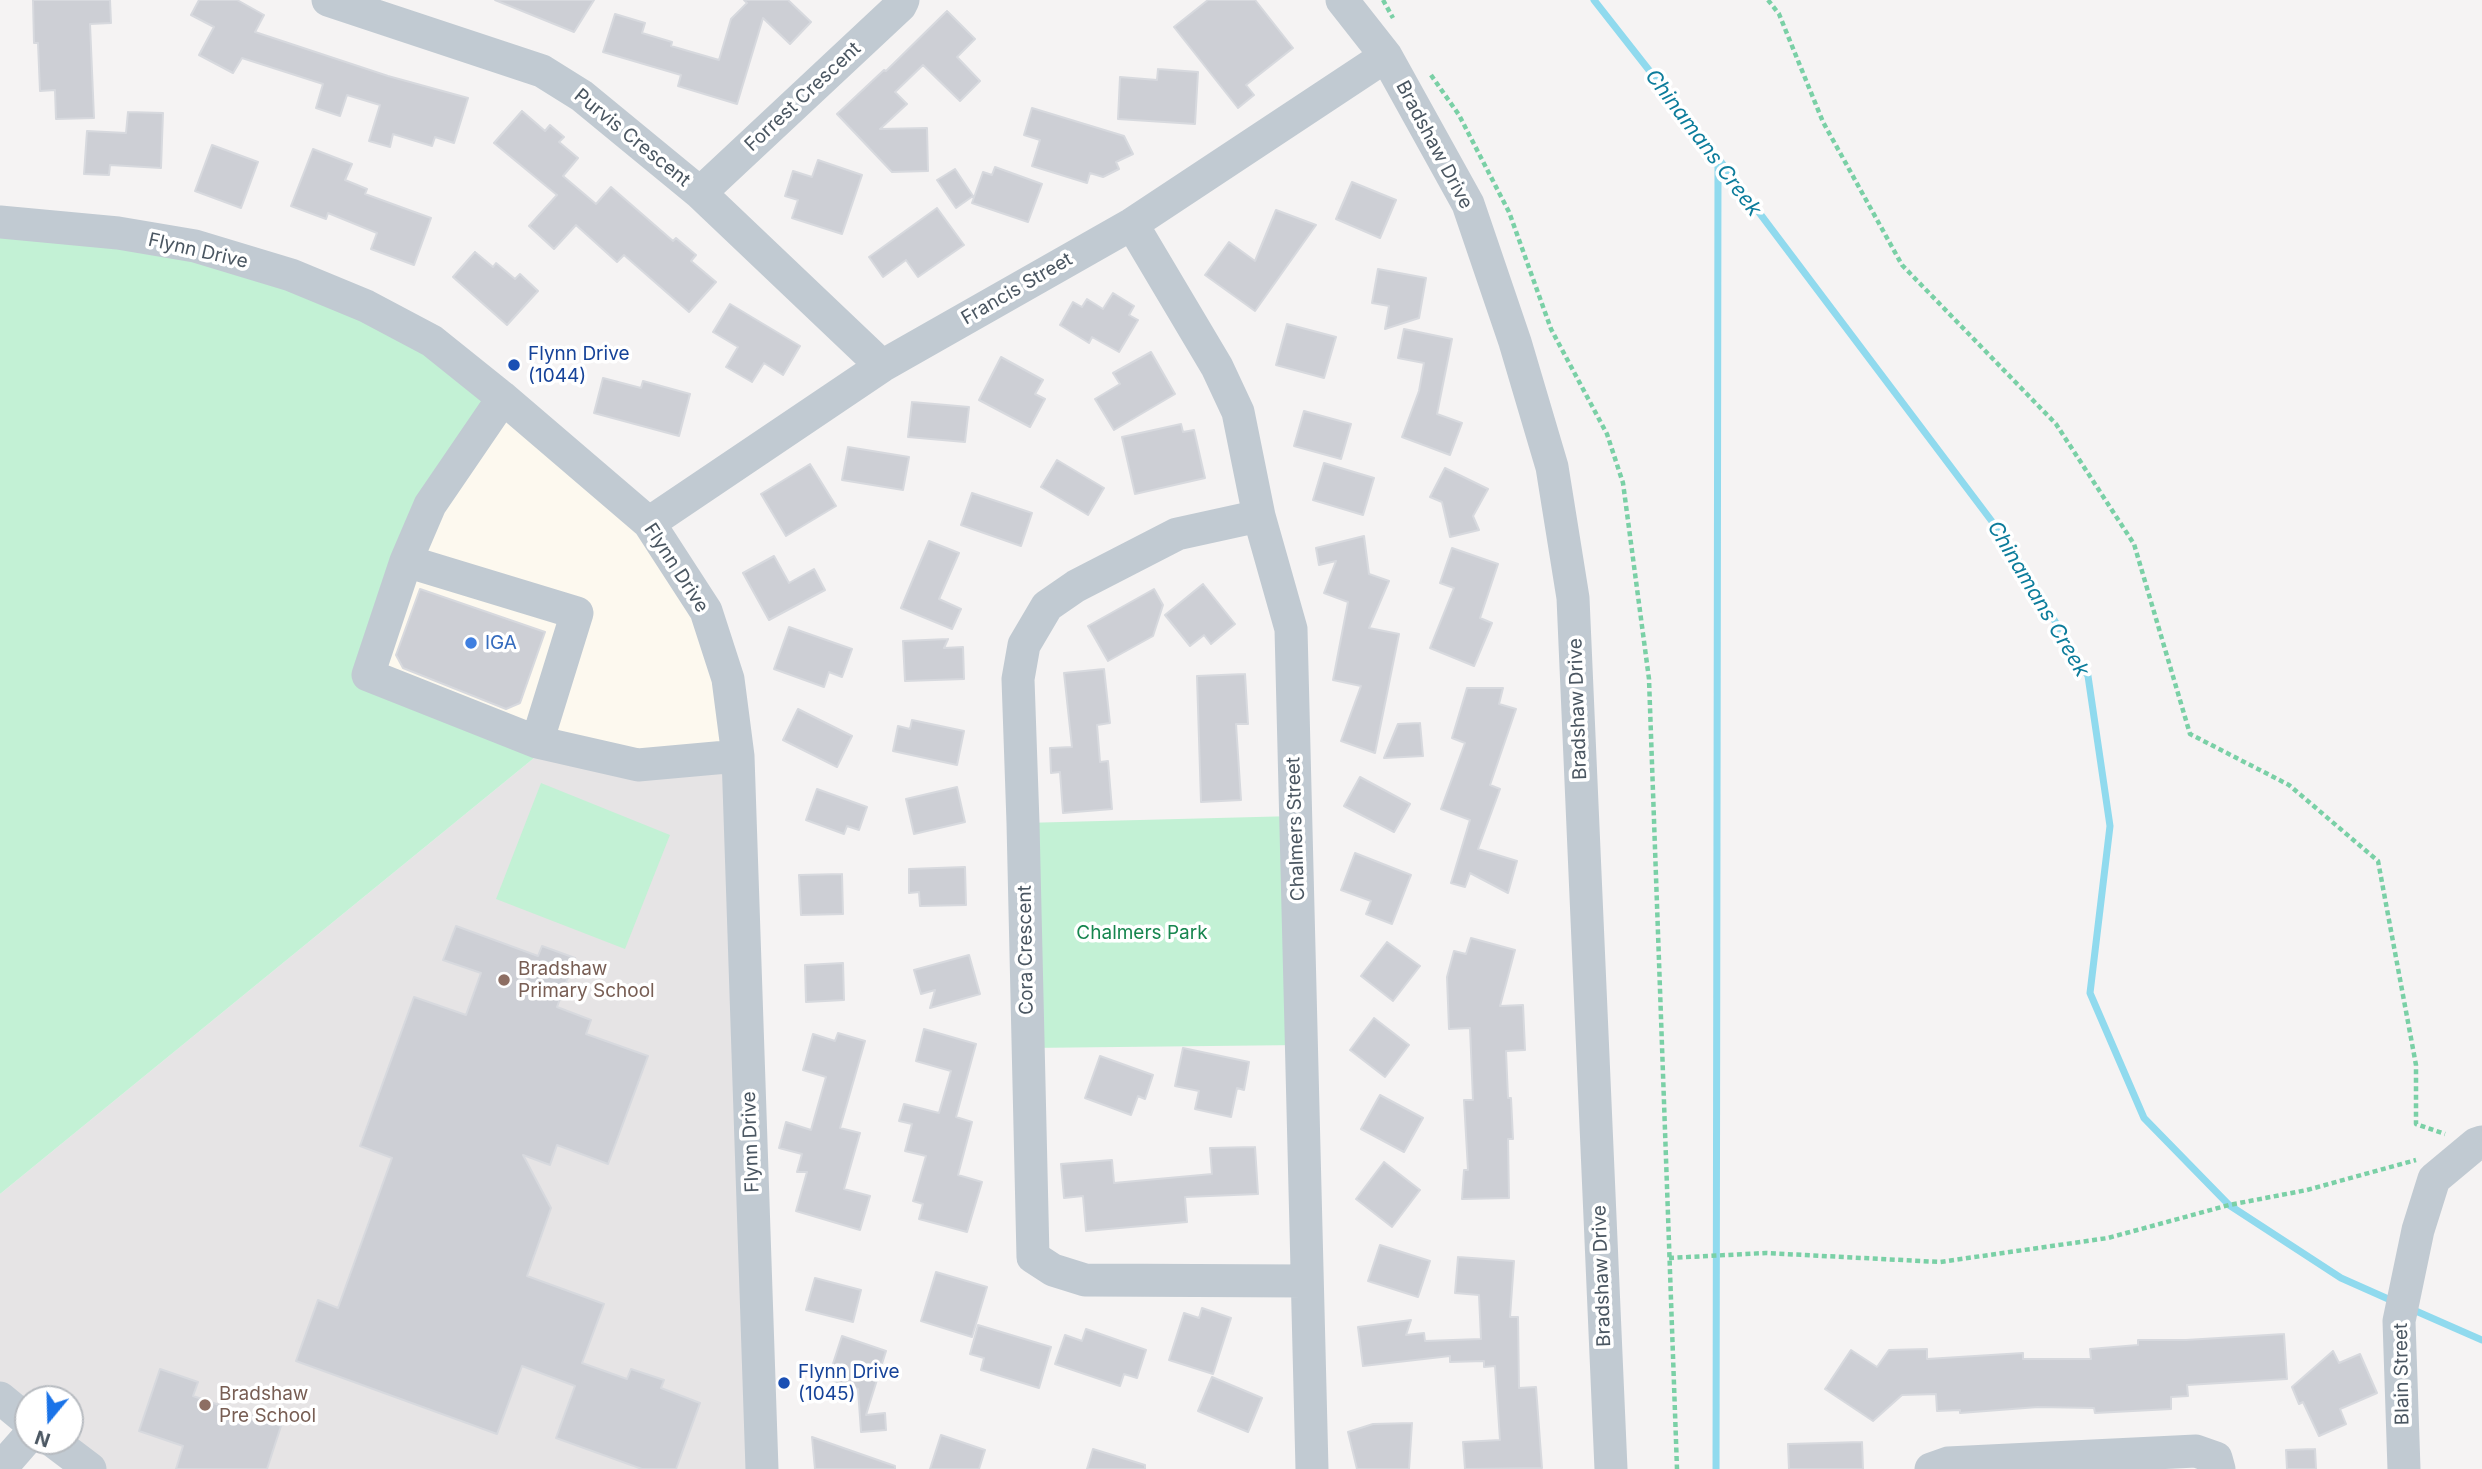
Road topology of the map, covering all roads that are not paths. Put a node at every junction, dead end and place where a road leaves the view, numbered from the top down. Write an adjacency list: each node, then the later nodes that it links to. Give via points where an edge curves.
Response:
1 (328, 0): 5 (street, Purvis Crescent, via 542,71 582,96)
2 (903, 0): 5 (street, Forrest Crescent)
3 (1342, 0): 4 (street, Bradshaw Drive)
4 (1386, 56): 7 (street, Francis Street); 25 (street, Bradshaw Drive, via 1468,204 1552,467 1563,533 1573,598)
5 (700, 193): 8 (street, Purvis Crescent)
6 (0, 222): 9 (street, Flynn Drive, via 195,246 291,275 366,306 432,341)
7 (1132, 224): 8 (street, Francis Street); 10 (street, Chalmers Street, via 1217,367 1238,412)
8 (882, 366): 11 (street, Francis Street)
9 (503, 398): 11 (street, Flynn Drive); 12 (street, via 430,505)
10 (1259, 516): 16 (street, Chalmers Street, via 1291,629); 16 (street, Cora Crescent, via 1177,534 1076,586 1047,606 1024,645 1018,679 1033,1257 1053,1270 1085,1280)
11 (649, 523): 14 (street, Flynn Drive, via 706,611 729,679)
12 (406, 561): 13 (street, via 368,676); 13 (street, via 577,613)
13 (537, 742): 14 (street, via 638,765)
14 (738, 756): 23 (street, Flynn Drive)
15 (2479, 1143): 28 (street, Blain Street, via 2434,1179 2418,1230 2399,1321)
16 (1306, 1281): 24 (street, Chalmers Street)
17 (0, 1398): 18 (street)
18 (14, 1410)
19 (14, 1453): 21 (street)
20 (72, 1455): 22 (street)
21 (0, 1469)
22 (90, 1469)
23 (762, 1469)
24 (1312, 1469)
25 (1611, 1469)
26 (1931, 1469): 27 (street, via 1948,1463 2196,1451 2216,1458)
27 (2220, 1469)
28 (2404, 1469)

